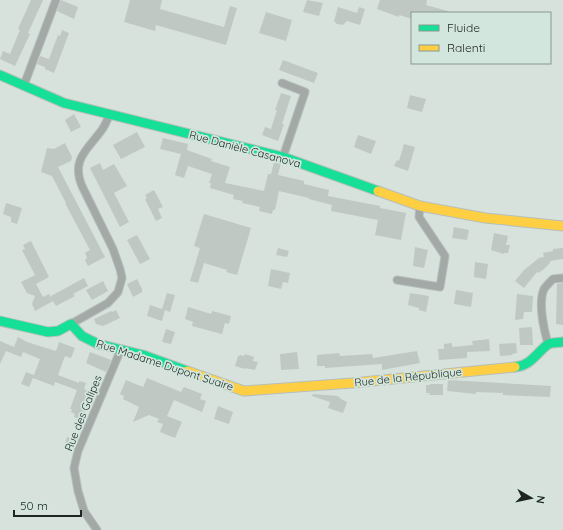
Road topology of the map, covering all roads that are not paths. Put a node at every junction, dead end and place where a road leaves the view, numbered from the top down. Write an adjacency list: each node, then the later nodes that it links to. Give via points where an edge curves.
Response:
1 (56, 0): 4 (street)
2 (0, 75): 4 (street, Rue Danièle Casanova)
3 (282, 83): 6 (street, via 305,92)
4 (24, 85): 5 (street, Rue Danièle Casanova, via 64,103)
5 (110, 114): 6 (street, Rue Danièle Casanova); 12 (street, via 101,131 85,149 78,171 82,186 113,249 122,278 121,285 108,303)
6 (283, 157): 7 (street, Rue Danièle Casanova)
7 (420, 206): 8 (street, Rue Danièle Casanova, via 485,218); 10 (street, via 419,217 445,256 440,287)
8 (563, 226)
9 (563, 278): 14 (street, via 553,279 544,290 542,308)
10 (397, 280)
11 (0, 321): 12 (street, via 53,332)
12 (71, 324): 15 (street, Rue Madame Dupont Suaire, via 82,336 98,344)
13 (563, 342): 14 (street)
14 (548, 344): 16 (street, Rue de la République, via 536,358 518,367)
15 (121, 349): 16 (street, Rue Madame Dupont Suaire); 17 (street, Rue des Galipes, via 78,451 74,468 84,511)
16 (244, 391)
17 (98, 530)

